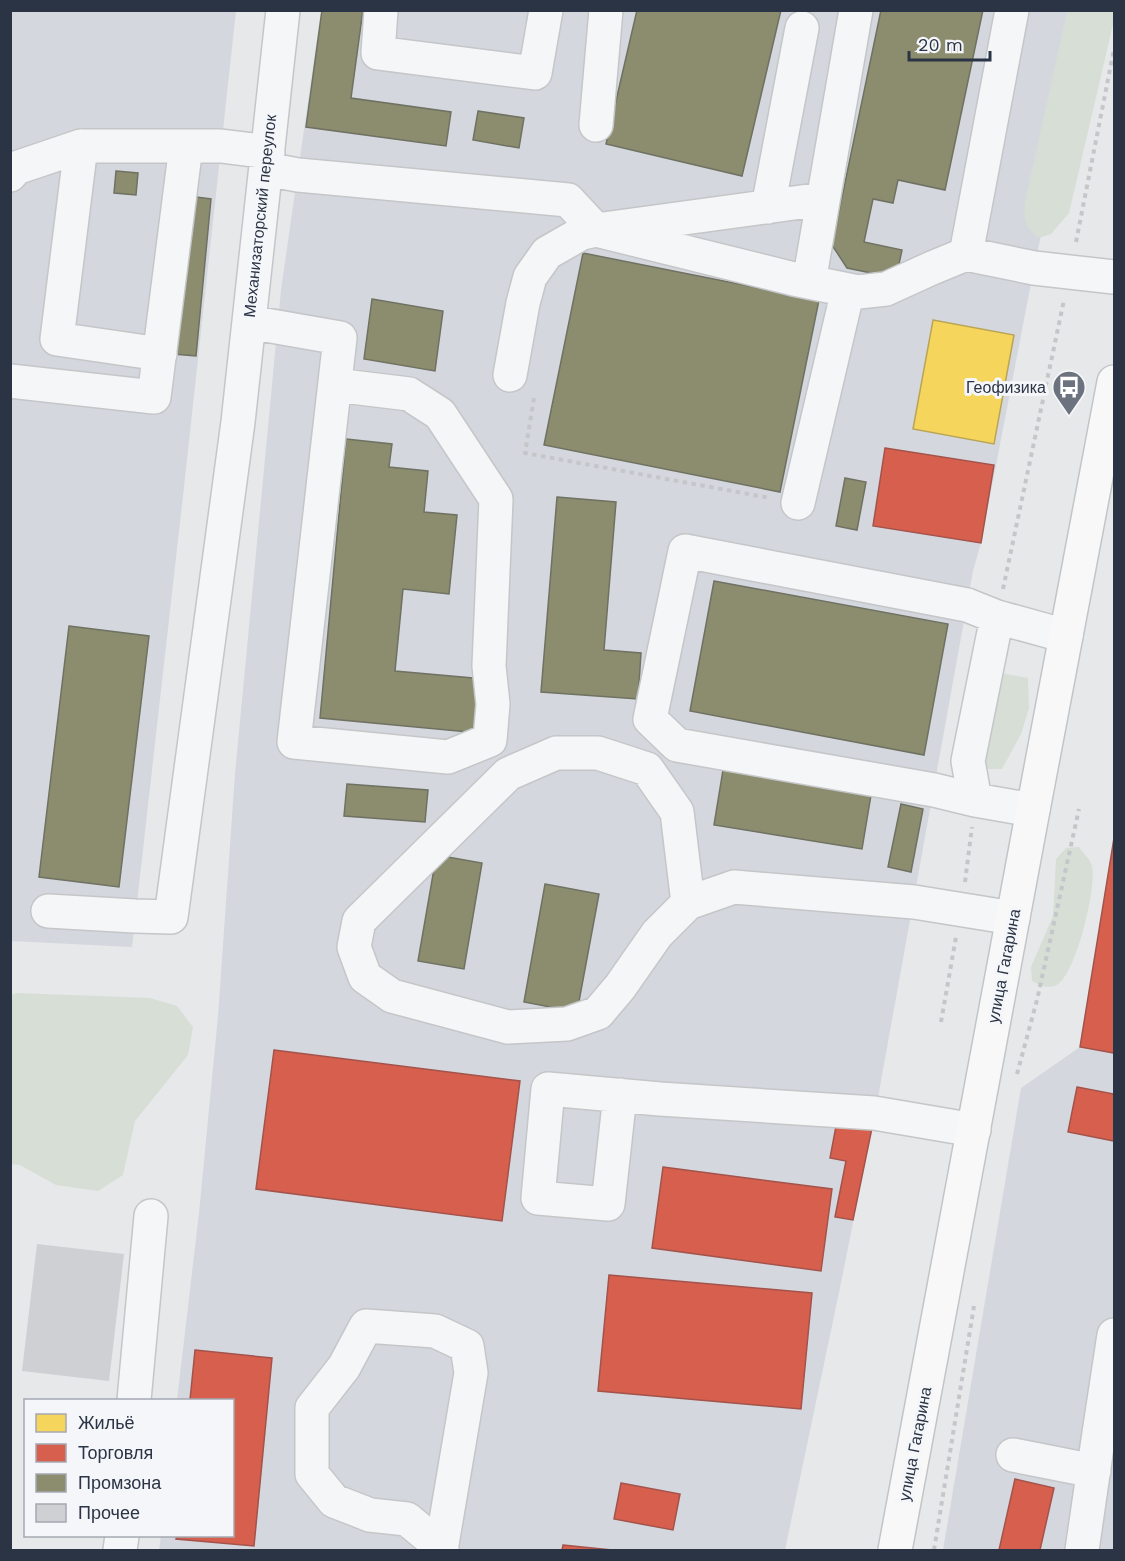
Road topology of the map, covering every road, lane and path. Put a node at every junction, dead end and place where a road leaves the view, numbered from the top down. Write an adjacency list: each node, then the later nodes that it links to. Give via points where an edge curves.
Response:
1 (284, 10): 12 (street, Механизаторский переулок)
2 (381, 10): 3 (street, via 378,53 535,73)
3 (546, 10)
4 (606, 10): 9 (street)
5 (856, 10): 14 (street)
6 (1012, 10): 17 (street)
7 (802, 28): 15 (street)
8 (1114, 49): 18 (path)
9 (596, 125)
10 (81, 146): 11 (street); 13 (street, via 16,168); 23 (street, via 57,339)
11 (186, 146): 12 (street, via 221,146); 23 (street)
12 (267, 160): 16 (street, via 298,175 568,200); 22 (street, Механизаторский переулок)
13 (10, 175)
14 (823, 199): 15 (street); 20 (street)
15 (768, 207): 16 (street)
16 (596, 230): 20 (street); 24 (street, via 582,233 547,253 530,277)
17 (966, 254): 18 (street); 21 (street, via 886,289)
18 (1070, 273): 19 (street); 30 (path)
19 (1114, 277)
20 (809, 282): 21 (street)
21 (848, 290): 29 (street)
22 (249, 322): 27 (street, via 340,338); 37 (street, Механизаторский переулок, via 171,917)
23 (160, 354): 25 (street, via 154,397)
24 (510, 375)
25 (10, 381)
26 (1114, 382): 32 (main road, улица Гагарина)
27 (334, 385): 27 (street, via 294,742 448,756 490,740 496,499 440,414 408,394)
28 (534, 398): 29 (path, via 525,453)
29 (798, 503)
30 (1007, 570)
31 (997, 617): 32 (street); 33 (street, via 968,761); 33 (street, via 967,605 685,551 650,719 677,745)
32 (1066, 636): 35 (main road, улица Гагарина)
33 (975, 800): 35 (street)
34 (1079, 809): 39 (path, via 1037,1000)
35 (1033, 810): 38 (main road, улица Гагарина)
36 (688, 903): 36 (street, via 657,934 598,1013 567,1024 508,1027 392,996 365,977 354,947 359,921 508,774 556,753 597,753 647,770 677,812); 38 (street, via 734,887 914,902)
37 (48, 911)
38 (1013, 918): 41 (main road, улица Гагарина)
39 (1016, 1075)
40 (620, 1095): 41 (street, via 874,1113)
41 (974, 1130): 50 (main road, улица Гагарина)
42 (152, 1216): 45 (street)
43 (974, 1305): 51 (path)
44 (1114, 1335): 46 (street)
45 (134, 1399)
46 (1107, 1434): 48 (street)
47 (1013, 1455): 48 (street)
48 (1094, 1471): 52 (street)
49 (442, 1549): 49 (street, via 471,1373 468,1346 435,1331 366,1326 344,1367 312,1408 312,1474 334,1501 370,1515 407,1519)
50 (895, 1551)
51 (934, 1551)
52 (1082, 1551)

